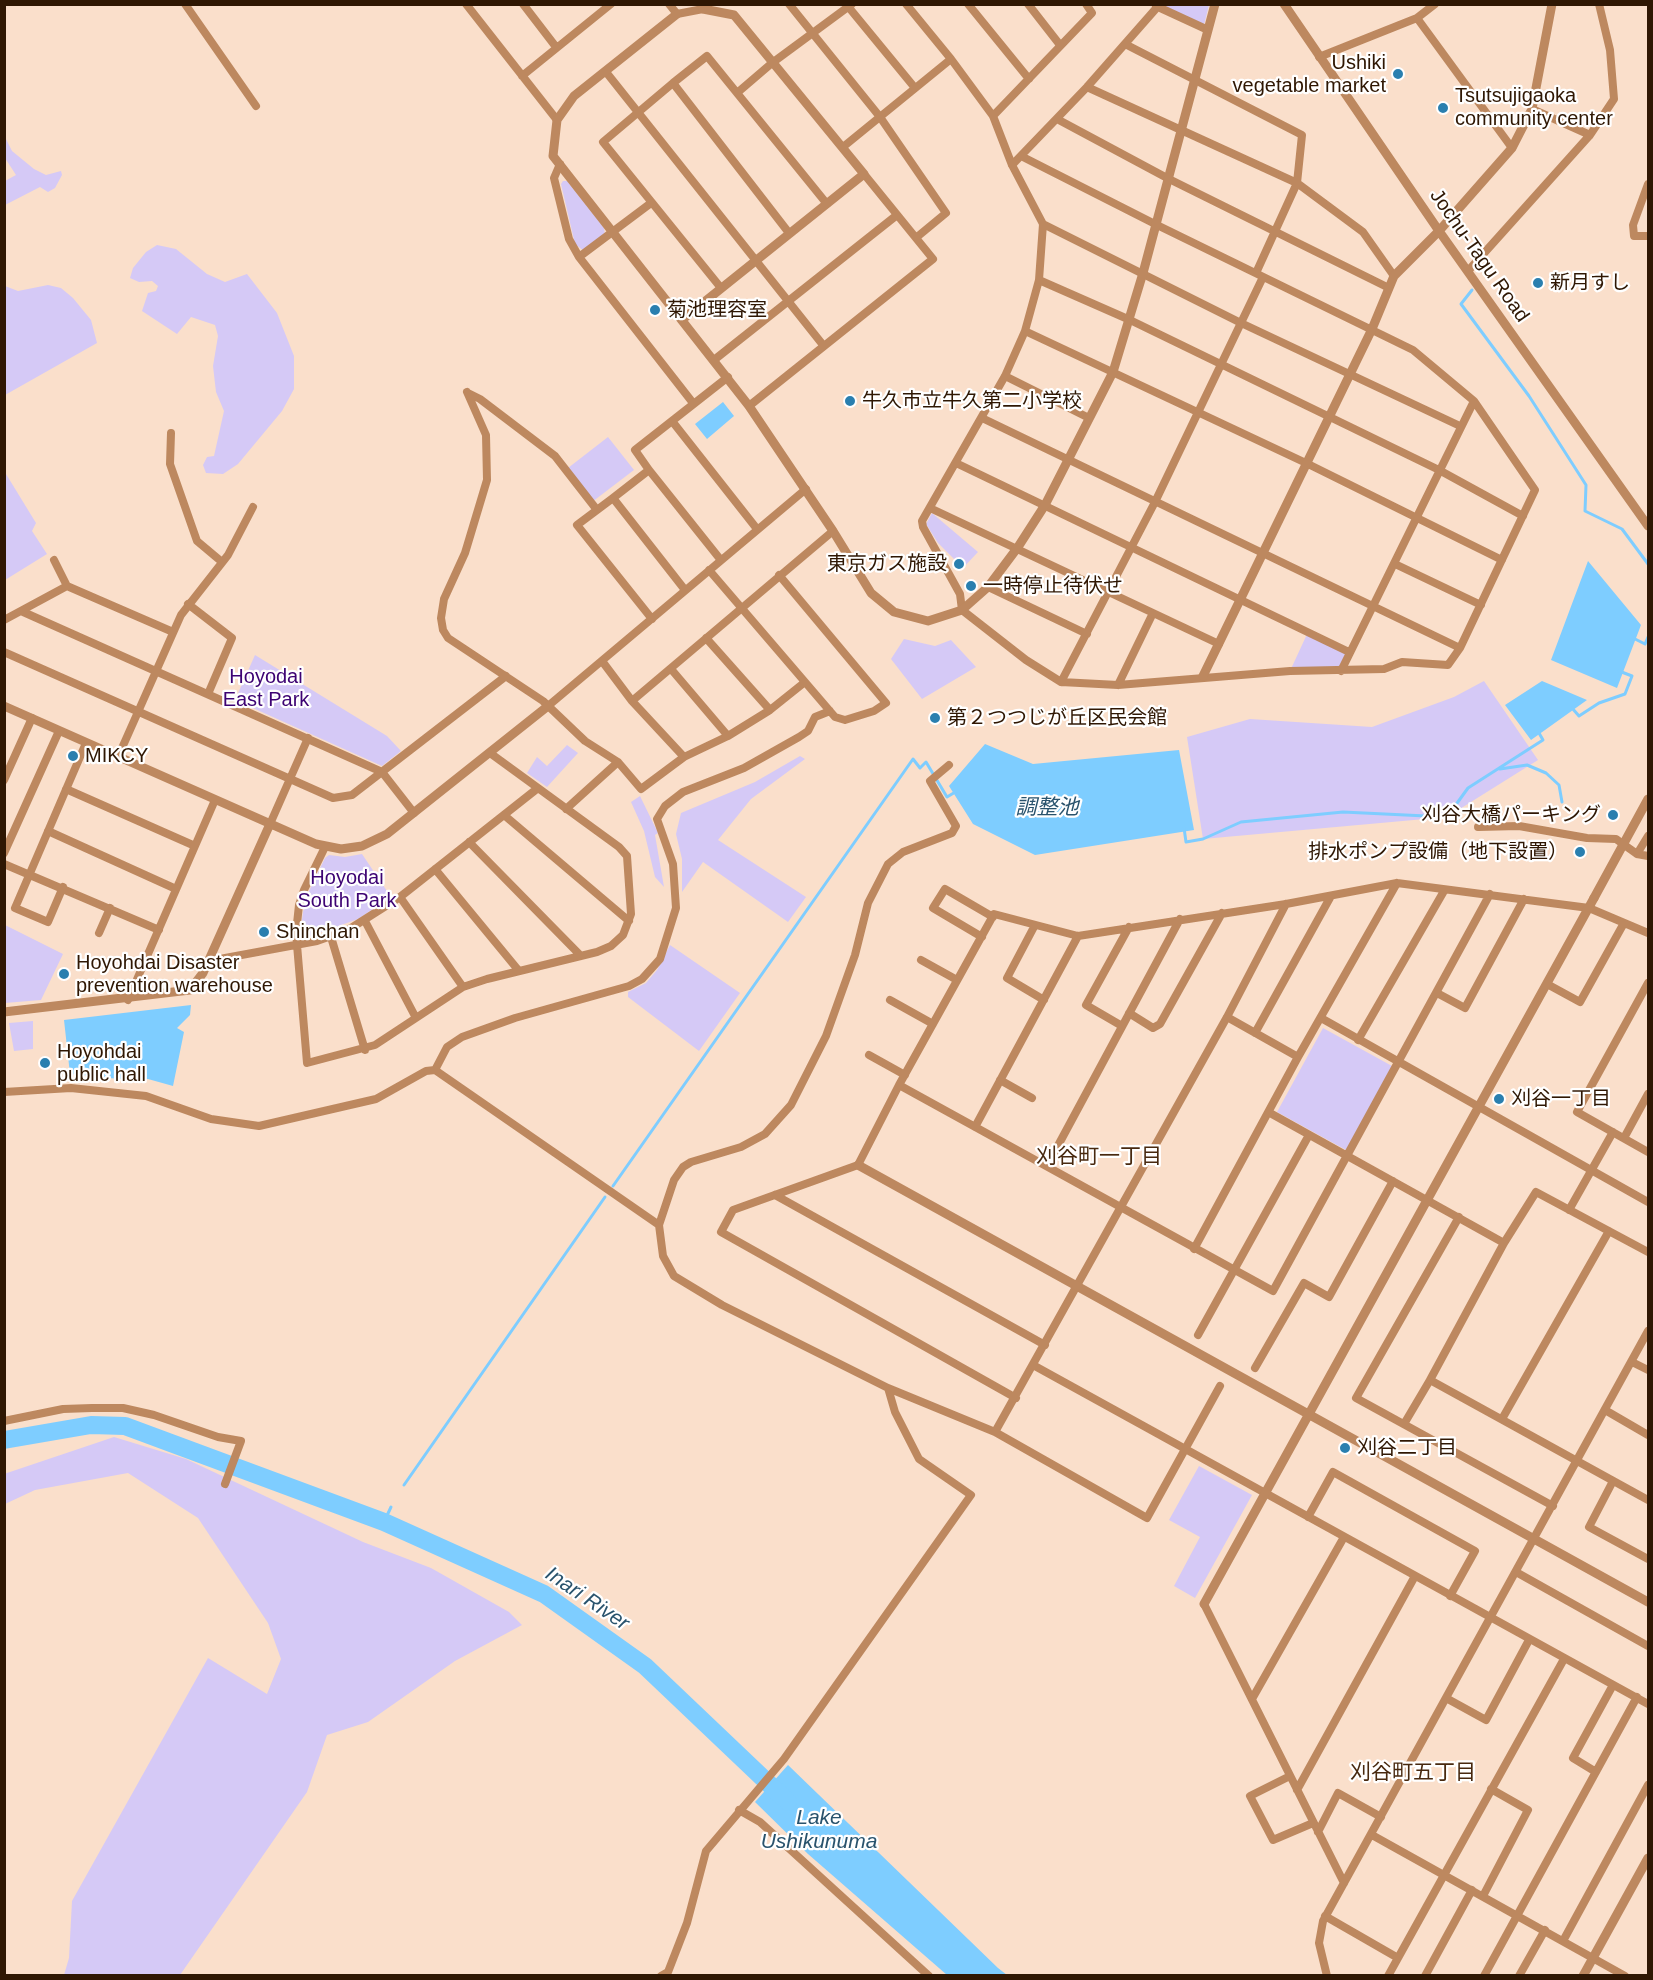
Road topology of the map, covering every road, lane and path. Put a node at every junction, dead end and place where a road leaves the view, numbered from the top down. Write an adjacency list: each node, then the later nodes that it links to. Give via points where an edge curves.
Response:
1 (185, 4): 37 (street)
2 (466, 4): 30 (street)
3 (523, 4): 25 (street)
4 (611, 4): 25 (street)
5 (669, 4): 19 (street)
6 (789, 4): 22 (street)
7 (906, 4): 27 (street)
8 (968, 4): 31 (street)
9 (1028, 4): 24 (street)
10 (1086, 4): 24 (street, via 1092,13)
11 (1215, 4): 21 (street)
12 (1284, 4): 26 (street, Jochu-Tagu Road)
13 (1435, 4): 20 (street)
14 (1552, 4): 38 (street)
15 (1599, 4): 45 (street, via 1610,50 1614,99)
16 (849, 6): 22 (street); 35 (street)
17 (1157, 6): 21 (street); 23 (street)
18 (703, 9): 19 (street); 28 (street, via 734,15)
19 (677, 14): 29 (street)
20 (1417, 18): 26 (street); 47 (street)
21 (1208, 30): 32 (street)
22 (813, 33): 28 (street); 41 (street)
23 (1125, 44): 32 (street); 34 (street)
24 (1060, 45): 31 (street)
25 (556, 47): 30 (street)
26 (1319, 57): 62 (street, Jochu-Tagu Road)
27 (951, 59): 35 (street); 40 (street)
28 (772, 63): 36 (street); 46 (street)
29 (606, 72): 39 (street); 43 (street, via 574,96)
30 (522, 76): 43 (street)
31 (1029, 79): 40 (street)
32 (1195, 80): 44 (street); 53 (street, via 1302,135)
33 (673, 83): 36 (street, via 707,56); 39 (street); 63 (street)
34 (1087, 87): 42 (street); 44 (street)
35 (915, 88): 41 (street)
36 (737, 93): 56 (street)
37 (256, 106)
38 (1532, 109): 45 (street); 47 (street)
39 (637, 112): 55 (street, via 603,142); 67 (street)
40 (993, 116): 50 (street)
41 (880, 117): 46 (street); 65 (street, via 946,213)
42 (1057, 119): 48 (street); 52 (street)
43 (557, 120): 49 (street, via 553,156)
44 (1181, 129): 52 (street); 53 (street)
45 (1590, 135): 68 (street)
46 (843, 147): 51 (street)
47 (1512, 148): 62 (street)
48 (1021, 156): 50 (street); 59 (street)
49 (560, 164): 60 (street); 66 (street, via 554,178 569,239)
50 (1012, 165): 58 (street)
51 (864, 174): 56 (street); 57 (street)
52 (1169, 179): 59 (street); 61 (street)
53 (1297, 183): 61 (street); 71 (street, via 1363,232)
54 (1648, 184): 64 (street, via 1633,225 1634,236)
55 (651, 203): 60 (street); 73 (street)
56 (826, 204): 63 (street)
57 (897, 215): 65 (street); 75 (street)
58 (1043, 224): 69 (street); 72 (street)
59 (1156, 225): 69 (street); 70 (street)
60 (614, 230): 66 (street); 76 (street)
61 (1275, 230): 70 (street); 74 (street)
62 (1439, 231): 68 (street, Jochu-Tagu Road); 71 (street)
63 (789, 233): 67 (street)
64 (1648, 236)
65 (917, 237): 81 (street, via 933,259)
66 (579, 257): 89 (street)
67 (754, 260): 73 (street); 75 (street)
68 (1468, 271): 112 (street, Jochu-Tagu Road)
69 (1143, 273): 77 (street); 78 (street)
70 (1259, 275): 78 (street); 79 (street)
71 (1394, 276): 74 (street)
72 (1038, 280): 77 (street); 80 (street)
73 (721, 288): 76 (street)
74 (1389, 288): 79 (street)
75 (787, 304): 81 (street); 82 (street)
76 (683, 319): 82 (street)
77 (1130, 320): 83 (street); 84 (street)
78 (1241, 323): 83 (street); 85 (street)
79 (1372, 329): 85 (street); 88 (street, via 1413,350)
80 (1025, 331): 84 (street); 86 (street)
81 (823, 345): 90 (street)
82 (714, 360): 87 (street)
83 (1221, 364): 91 (street); 92 (street)
84 (1113, 372): 91 (street); 94 (street)
85 (1349, 375): 92 (street); 96 (street)
86 (1005, 376): 93 (street); 94 (street)
87 (728, 377): 89 (street); 90 (street)
88 (1474, 401): 96 (street); 110 (street, via 1534,490)
89 (693, 403): 95 (street)
90 (749, 406): 103 (street)
91 (1197, 412): 100 (street); 105 (street)
92 (1327, 417): 100 (street); 102 (street)
93 (982, 418): 98 (street); 99 (street)
94 (1089, 418): 98 (street)
95 (672, 421): 101 (street, via 635,450); 113 (street)
96 (1460, 426): 102 (street)
97 (171, 433): 121 (street, via 170,464 193,531 197,541)
98 (1068, 461): 105 (street); 106 (street)
99 (956, 463): 106 (street); 108 (street)
100 (1306, 463): 111 (street); 117 (street)
101 (649, 470): 104 (street); 118 (street)
102 (1439, 470): 110 (street); 111 (street)
103 (806, 489): 113 (street); 114 (street)
104 (613, 498): 109 (street); 127 (street)
105 (1155, 502): 116 (street); 117 (street)
106 (1045, 506): 115 (street); 116 (street)
107 (253, 507): 121 (street)
108 (930, 508): 115 (street); 134 (street, via 922,521 923,527 960,594)
109 (597, 510): 137 (street, via 577,525); 150 (street, via 555,456 467,392 486,435 487,480 465,553 444,599 441,618 448,638)
110 (1523, 516): 120 (street)
111 (1416, 518): 120 (street); 122 (street)
112 (1648, 526)
113 (758, 529): 118 (street)
114 (833, 531): 124 (street); 134 (street, via 871,593 894,612 928,621)
115 (1018, 547): 126 (street); 128 (street)
116 (1132, 547): 128 (street); 129 (street)
117 (1262, 554): 129 (street); 133 (street)
118 (720, 559): 123 (street)
119 (54, 560): 125 (street)
120 (1502, 561): 131 (street)
121 (222, 562): 130 (street)
122 (1395, 564): 131 (street); 133 (street)
123 (709, 570): 127 (street); 132 (street)
124 (779, 576): 132 (street); 161 (street, via 886,703 844,720)
125 (68, 586): 135 (street); 139 (street)
126 (988, 586): 134 (street); 140 (street)
127 (685, 590): 137 (street)
128 (1109, 593): 136 (street); 140 (street)
129 (1240, 597): 142 (street); 145 (street)
130 (188, 604): 139 (street); 155 (street, via 232,638)
131 (1481, 605): 143 (street)
132 (741, 607): 141 (street); 152 (street)
133 (1372, 607): 143 (street); 145 (street)
134 (962, 610): 153 (street)
135 (21, 611): 138 (street); 148 (street)
136 (1153, 613): 142 (street); 154 (street)
137 (652, 619): 146 (street)
138 (4, 620)
139 (172, 632): 148 (street)
140 (1087, 634): 153 (street)
141 (706, 638): 147 (street); 159 (street)
142 (1219, 644): 151 (street)
143 (1460, 648): 149 (street, via 1448,665 1402,662 1384,669)
144 (4, 652): 160 (street)
145 (1349, 652): 149 (street)
146 (602, 661): 156 (street); 158 (street)
147 (671, 669): 156 (street); 164 (street)
148 (156, 671): 155 (street); 160 (street)
149 (1341, 671): 151 (street)
150 (506, 676): 158 (street); 173 (street)
151 (1203, 676): 154 (street)
152 (804, 682): 159 (street); 161 (street)
153 (1061, 682): 154 (street)
154 (1118, 685)
155 (208, 694): 165 (street)
156 (632, 701): 169 (street)
157 (4, 706): 162 (street)
158 (548, 706): 167 (street); 170 (street, via 585,741)
159 (770, 710): 164 (street)
160 (138, 711): 168 (street); 174 (street)
161 (830, 711): 247 (street, via 815,717 808,731 799,737 744,768 682,792 665,806 657,819 673,864 675,908 660,959 642,979 462,1037 447,1047)
162 (32, 718): 163 (street); 171 (street)
163 (59, 731): 166 (street); 190 (street)
164 (728, 736): 169 (street)
165 (308, 738): 173 (street); 174 (street)
166 (86, 743): 168 (street); 177 (street)
167 (490, 753): 176 (street); 181 (street)
168 (118, 757): 179 (street)
169 (684, 757): 170 (street, via 641,789)
170 (618, 762): 180 (street)
171 (8, 763): 175 (street)
172 (949, 765): 272 (street, via 930,782 957,826 952,833 903,852 888,864 875,885 826,1036 791,1105 765,1134 741,1147 683,1167 674,1180)
173 (382, 772): 174 (street, via 342,798 333,798); 181 (street)
174 (290, 779): 183 (street)
175 (4, 780)
176 (538, 788): 180 (street); 182 (street)
177 (66, 789): 185 (street); 188 (street)
178 (1648, 799): 206 (street, bridge)
179 (215, 800): 183 (street); 188 (street)
180 (566, 809): 211 (street, via 627,856)
181 (414, 813): 189 (street, via 387,834 362,846)
182 (504, 815): 187 (street); 211 (street)
183 (270, 824): 189 (street); 223 (street)
184 (1478, 827): 191 (street, via 1519,826 1616,839)
185 (48, 831): 195 (street); 198 (street)
186 (1648, 836): 191 (street)
187 (470, 842): 194 (street); 222 (street)
188 (195, 846): 198 (street)
189 (325, 847): 221 (street, via 299,905)
190 (4, 853)
191 (1637, 854): 192 (street)
192 (1648, 856)
193 (4, 864): 195 (street)
194 (435, 869): 202 (street); 225 (street)
195 (30, 873): 197 (street); 197 (street, via 15,908 48,922)
196 (1396, 883): 199 (street); 201 (street); 238 (street)
197 (63, 887): 205 (street)
198 (176, 889): 215 (street)
199 (1444, 891): 200 (street); 242 (street)
200 (1490, 894): 203 (street); 230 (street)
201 (1331, 896): 204 (street); 241 (street)
202 (400, 897): 210 (street); 229 (street)
203 (1524, 899): 206 (street); 230 (street, via 1465,1008)
204 (1286, 904): 207 (street); 236 (street)
205 (110, 908): 215 (street); 216 (street)
206 (1589, 908): 212 (street); 228 (street)
207 (1222, 913): 209 (street); 235 (street, via 1160,1024 1153,1028)
208 (993, 917): 213 (street, via 994,914); 220 (street); 220 (street, via 945,889 933,908)
209 (1180, 919): 214 (street); 235 (street)
210 (365, 921): 219 (street); 237 (street)
211 (629, 921): 222 (street, via 615,943)
212 (1624, 923): 217 (street); 228 (street, via 1580,1002)
213 (1035, 925): 218 (street); 233 (street, via 1007,978)
214 (1129, 927): 218 (street); 240 (street, via 1086,1005)
215 (159, 930): 231 (street)
216 (99, 933)
217 (1648, 933)
218 (1078, 936): 233 (street)
219 (331, 937): 221 (street); 243 (street)
220 (982, 937): 226 (street)
221 (295, 944): 223 (street); 243 (street, via 307,1063)
222 (581, 956): 225 (street)
223 (209, 960): 231 (street, via 199,982 190,990)
224 (921, 960): 226 (street)
225 (519, 971): 229 (street)
226 (957, 980): 239 (street)
227 (1648, 983): 257 (street, via 1577,1112)
228 (1546, 984): 254 (street)
229 (463, 987): 237 (street)
230 (1437, 993): 246 (street)
231 (128, 1000): 234 (street)
232 (890, 1000): 239 (street)
233 (1044, 1000): 249 (street)
234 (4, 1012)
235 (1129, 1013): 240 (street)
236 (1227, 1017): 241 (street); 269 (street)
237 (416, 1018): 243 (street)
238 (1321, 1018): 242 (street); 245 (street)
239 (933, 1024): 248 (street)
240 (1122, 1026): 263 (street)
241 (1255, 1033): 245 (street)
242 (1358, 1040): 246 (street)
243 (365, 1050)
244 (869, 1055): 248 (street)
245 (1298, 1057): 255 (street)
246 (1399, 1064): 254 (street); 261 (street)
247 (435, 1070): 251 (street, via 426,1071 376,1099 259,1126 211,1119 146,1096 71,1088); 272 (street)
248 (905, 1075): 250 (street)
249 (1000, 1080): 253 (street); 256 (street)
250 (899, 1085): 256 (street); 262 (street)
251 (4, 1092)
252 (1648, 1094): 259 (street)
253 (1032, 1098)
254 (1479, 1107): 264 (street); 267 (street)
255 (1270, 1113): 258 (street); 275 (street)
256 (975, 1127): 263 (street)
257 (1613, 1132): 259 (street); 264 (street)
258 (1309, 1134): 261 (street); 277 (street)
259 (1624, 1138): 260 (street)
260 (1648, 1152)
261 (1348, 1156): 265 (street); 277 (street, via 1273,1291)
262 (858, 1165): 266 (street); 278 (street)
263 (1047, 1166): 269 (street)
264 (1593, 1171): 268 (street); 270 (street)
265 (1393, 1181): 267 (street); 284 (street, via 1329,1297 1304,1283)
266 (775, 1195): 281 (street); 289 (street, via 733,1210 720,1232)
267 (1428, 1199): 271 (street); 291 (street)
268 (1648, 1202)
269 (1120, 1209): 275 (street); 278 (street)
270 (1569, 1209): 273 (street); 274 (street, via 1536,1192)
271 (1459, 1217): 274 (street); 294 (street, via 1356,1398)
272 (659, 1225): 288 (street, via 663,1256 674,1275 722,1305)
273 (1609, 1231): 276 (street); 292 (street)
274 (1504, 1243): 286 (street)
275 (1194, 1249): 277 (street)
276 (1648, 1252)
277 (1234, 1270): 280 (street)
278 (1076, 1286): 281 (street); 291 (street)
279 (1648, 1331): 282 (street)
280 (1198, 1335)
281 (1045, 1344): 283 (street)
282 (1632, 1362): 285 (street); 290 (street)
283 (1033, 1365): 289 (street); 297 (street)
284 (1255, 1368)
285 (1648, 1370)
286 (1430, 1380): 292 (street); 294 (street)
287 (1220, 1386): 297 (street)
288 (888, 1388): 295 (street); 327 (street, via 895,1412 919,1459 971,1495 784,1759)
289 (1016, 1398): 295 (street)
290 (1605, 1410): 296 (street); 298 (street)
291 (1309, 1414): 301 (street); 306 (street)
292 (1502, 1419): 298 (street)
293 (4, 1421): 300 (street, via 63,1409 123,1408 239,1445)
294 (1404, 1424): 303 (street)
295 (995, 1432): 297 (street, via 1147,1518)
296 (1648, 1435)
297 (1186, 1449): 301 (street)
298 (1578, 1461): 299 (street); 303 (street)
299 (1613, 1481): 302 (street); 307 (street, via 1589,1527)
300 (225, 1484)
301 (1265, 1493): 304 (street); 312 (street)
302 (1648, 1500)
303 (1553, 1506): 306 (street)
304 (1308, 1517): 305 (street); 310 (street, via 1333,1472 1475,1551)
305 (1344, 1537): 309 (street); 320 (street)
306 (1535, 1539): 308 (street); 311 (street)
307 (1648, 1559)
308 (1516, 1572): 313 (street); 315 (street)
309 (1415, 1576): 310 (street); 325 (street)
310 (1450, 1596): 313 (street)
311 (1648, 1602)
312 (1204, 1604): 320 (street)
313 (1490, 1618): 314 (street); 318 (street)
314 (1529, 1640): 316 (street); 318 (street, via 1486,1720)
315 (1648, 1646)
316 (1564, 1659): 317 (street); 326 (street)
317 (1613, 1685): 319 (street); 322 (street, via 1573,1758)
318 (1446, 1698): 328 (street)
319 (1637, 1698): 321 (street); 322 (street)
320 (1252, 1699): 323 (street)
321 (1648, 1704)
322 (1596, 1772): 337 (street)
323 (1290, 1776): 325 (street); 329 (street, via 1250,1796 1273,1840)
324 (1648, 1785): 340 (street)
325 (1297, 1790): 329 (street)
326 (1491, 1790): 333 (street); 336 (street, via 1528,1810)
327 (739, 1810): 343 (street, via 706,1851 687,1923 668,1972); 344 (street, via 760,1822)
328 (1381, 1817): 330 (street, via 1338,1793); 331 (street)
329 (1314, 1823): 330 (street)
330 (1318, 1832): 334 (street)
331 (1372, 1835): 333 (street); 334 (street)
332 (1648, 1857): 342 (street)
333 (1443, 1874): 335 (street); 341 (street)
334 (1344, 1883): 338 (street)
335 (1472, 1890): 336 (street); 347 (street)
336 (1483, 1896): 337 (street)
337 (1517, 1915): 339 (street); 348 (street)
338 (1325, 1916): 341 (street); 345 (street, via 1319,1943)
339 (1545, 1930): 340 (street); 349 (street)
340 (1563, 1941): 342 (street)
341 (1398, 1958): 346 (street)
342 (1593, 1958): 350 (street); 351 (street)
343 (661, 1976)
344 (929, 1976)
345 (1327, 1976)
346 (1388, 1976)
347 (1425, 1976)
348 (1484, 1976)
349 (1519, 1976)
350 (1583, 1976)
351 (1624, 1976)

